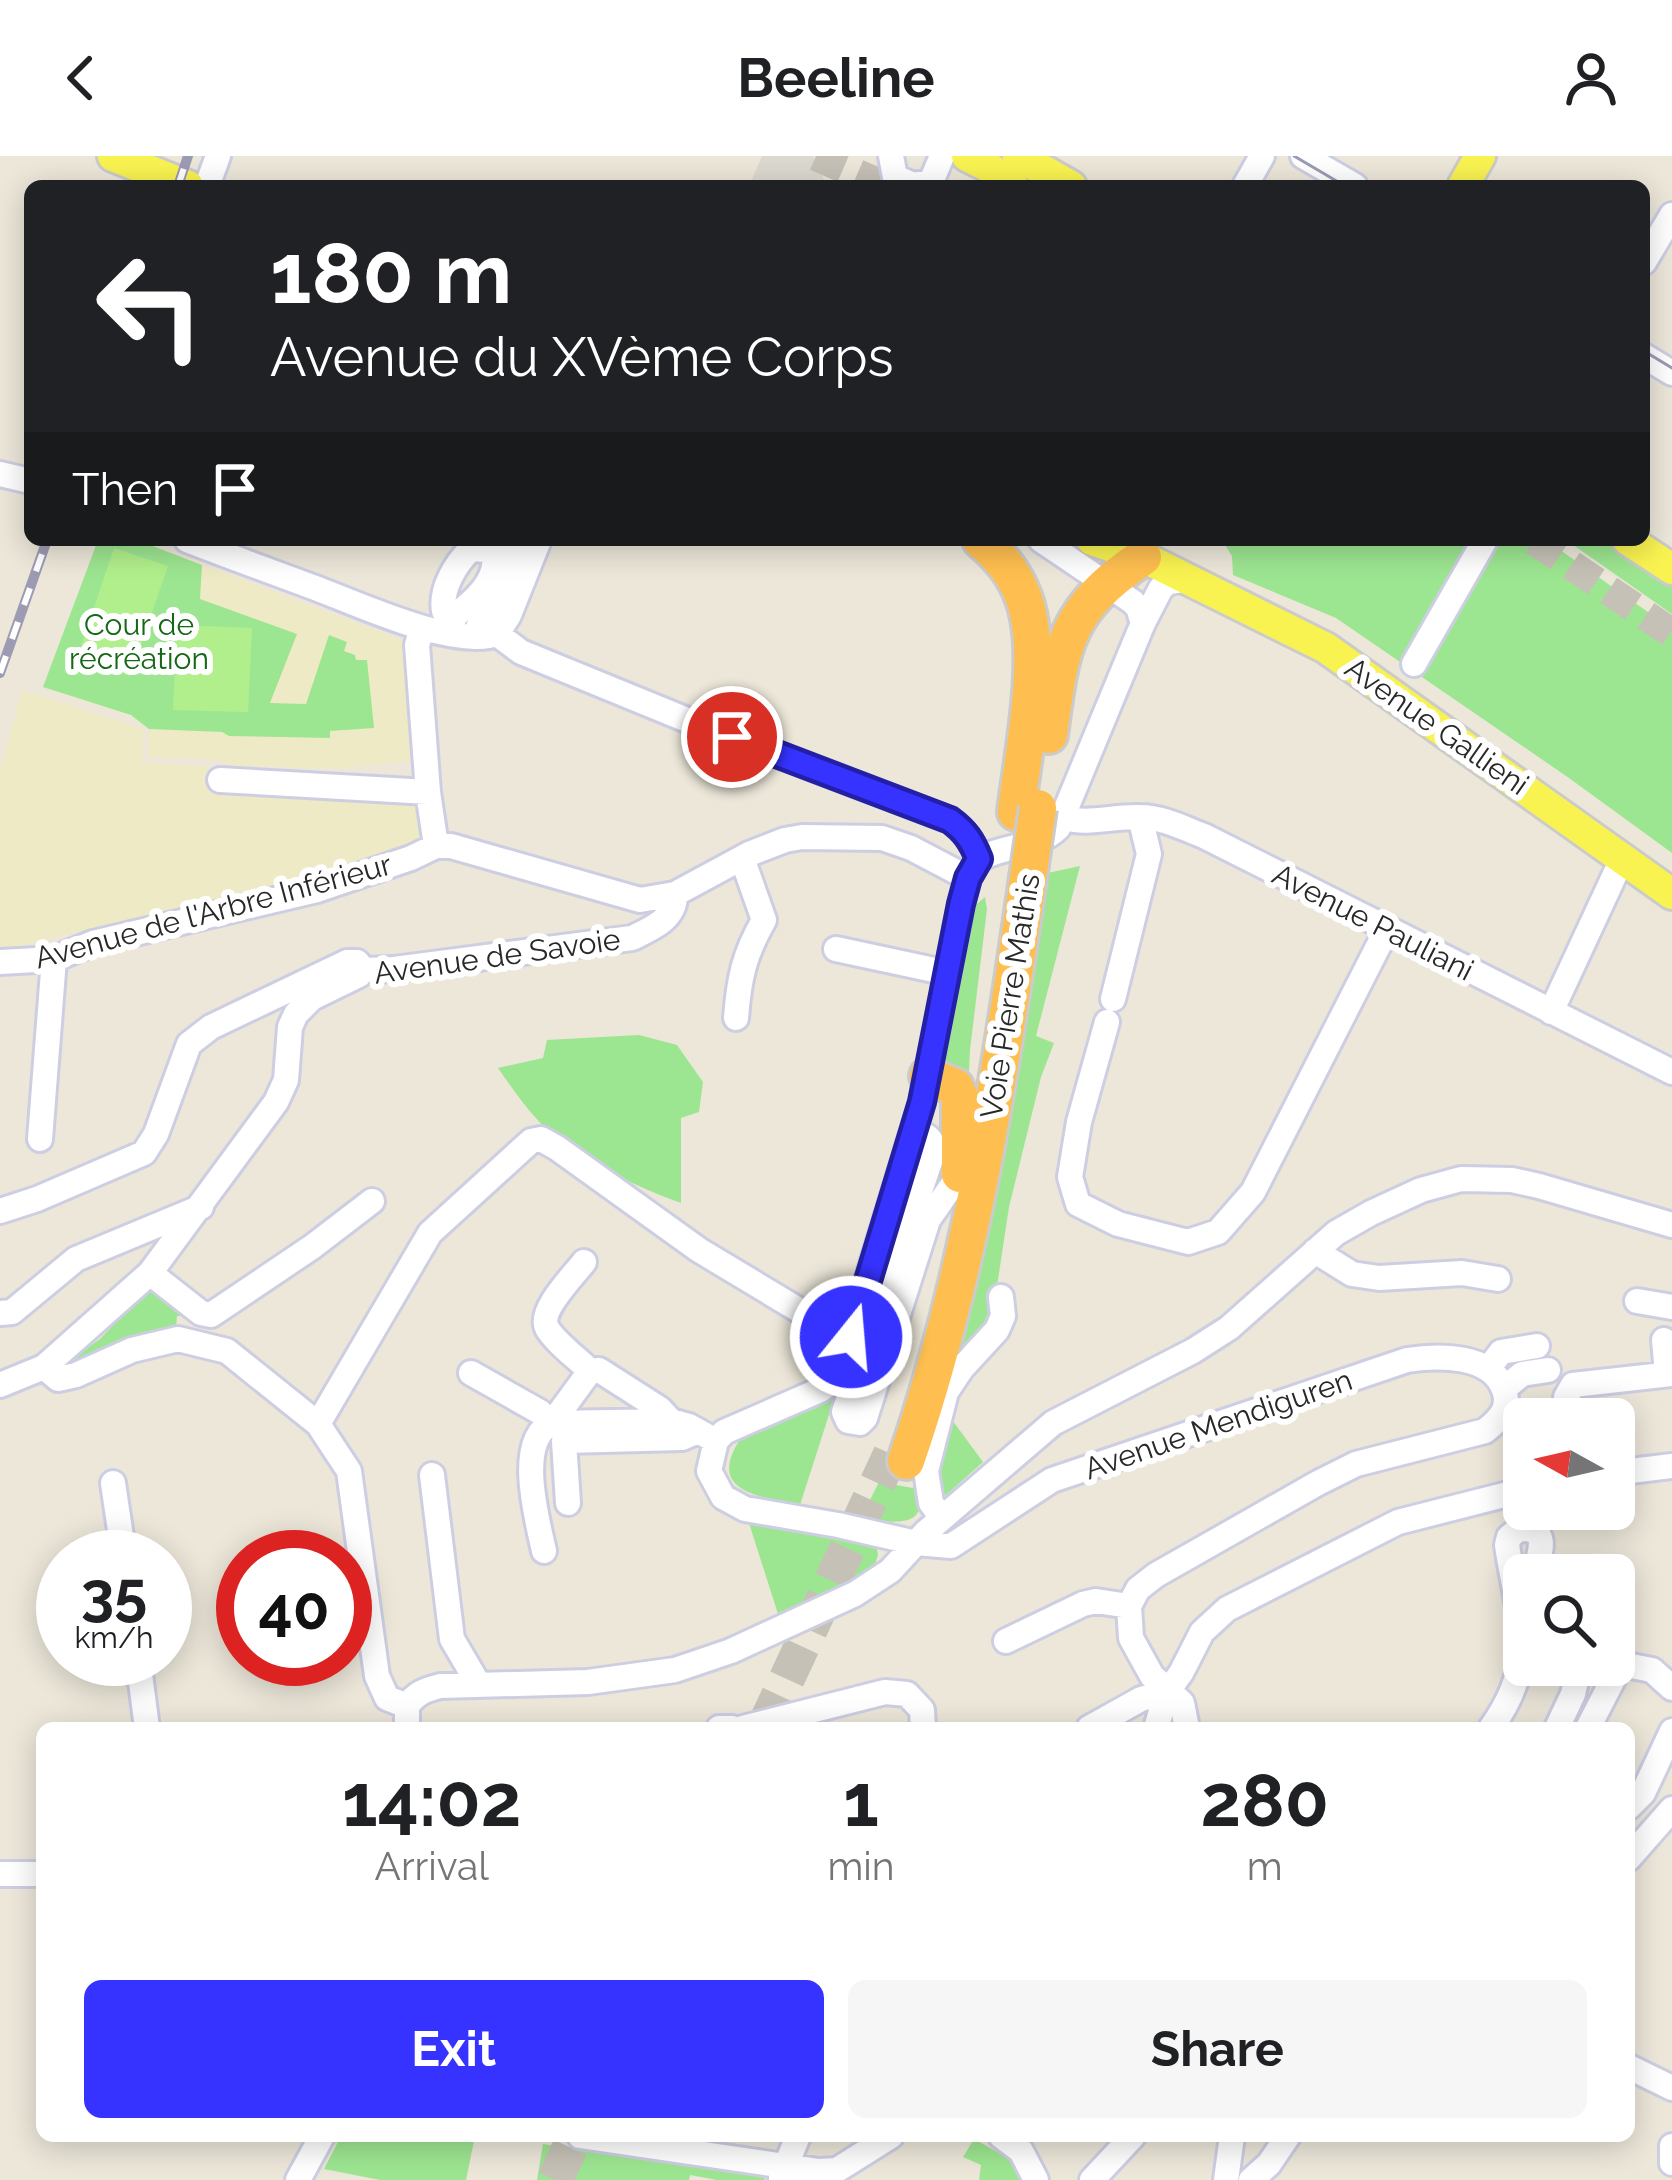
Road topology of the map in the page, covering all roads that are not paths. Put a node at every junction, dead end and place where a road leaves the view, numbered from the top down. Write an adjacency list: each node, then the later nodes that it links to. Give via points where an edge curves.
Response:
1 (113, 156): 4 (main road)
2 (1303, 156): 6 (street)
3 (1005, 169): 5 (main road)
4 (173, 180)
5 (1048, 180)
6 (1344, 180)
7 (1672, 214): 8 (street)
8 (1650, 252)
9 (204, 546): 21 (street)
10 (513, 546): 22 (street)
11 (537, 546): 22 (street, via 509,614)
12 (988, 546): 26 (highway, Voie Pierre Mathis, via 1014,577 1032,629)
13 (1050, 546): 19 (street)
14 (1156, 546): 18 (main road, Avenue Gallieni); 19 (highway, Voie Pierre Mathis)
15 (1482, 546): 23 (street)
16 (1637, 546): 17 (main road)
17 (1672, 569)
18 (1190, 579): 20 (street, via 1161,588); 29 (main road, Avenue Gallieni, via 1326,648)
19 (1105, 584): 20 (street, via 1133,602); 26 (highway, Voie Pierre Mathis, via 1063,648)
20 (1143, 623): 26 (street)
21 (422, 628): 22 (street); 25 (street)
22 (469, 630): 31 (street, via 950,820)
23 (1414, 664)
24 (220, 780): 25 (street)
25 (428, 791): 28 (street)
26 (1039, 813): 27 (street, Avenue Pauliani, via 1084,822); 31 (highway, Voie Pierre Mathis, bridge); 31 (street, via 1051,836 998,850)
27 (1140, 817): 34 (street, Avenue Pauliani, via 1204,836); 34 (street, via 1149,854 1070,1177 1078,1204 1118,1224 1188,1242 1218,1232 1253,1192)
28 (436, 846): 32 (street, via 640,900); 36 (street, Avenue de l'Arbre Inférieur, via 316,890)
29 (1623, 857): 33 (main road, Avenue Gallieni); 40 (street)
30 (742, 858): 31 (street, via 802,837 883,838); 32 (street); 41 (street, via 764,920 748,947)
31 (996, 874): 39 (street); 46 (highway, Voie Pierre Mathis, via 980,1075); 46 (highway, Voie Pierre Mathis, via 1000,1076 939,1354 898,1457)
32 (674, 894): 38 (street, Avenue de Savoie, via 671,912 632,938)
33 (1672, 894)
34 (1387, 929): 40 (street, Avenue Pauliani)
35 (836, 950): 39 (street)
36 (54, 958): 37 (street, Avenue de l'Arbre Inférieur); 45 (street)
37 (0, 962)
38 (364, 970): 48 (street, Avenue de Savoie, via 296,1014 276,1102); 49 (street, via 347,962 212,1027 189,1044 144,1153)
39 (948, 973): 43 (street)
40 (1551, 1012): 42 (street, Avenue Pauliani)
41 (736, 1018)
42 (1672, 1072)
43 (928, 1076): 44 (street); 46 (highway, via 955,1087 960,1098)
44 (914, 1131): 46 (street, via 927,1135 934,1150 844,1412 848,1421 865,1418 928,1220); 59 (street)
45 (40, 1139)
46 (960, 1174)
47 (372, 1201): 53 (street, via 211,1315)
48 (201, 1207): 53 (street, Avenue de Savoie); 58 (street, via 76,1259 12,1312)
49 (0, 1211)
50 (1672, 1225): 51 (street, via 1539,1186 1473,1178 1387,1204)
51 (1315, 1251): 54 (street, via 1352,1274); 81 (street, via 1229,1328 1053,1423)
52 (584, 1262): 64 (street, via 545,1318)
53 (150, 1273): 62 (street, Avenue de Savoie)
54 (1498, 1279)
55 (1001, 1297): 81 (street, via 997,1330 946,1393 926,1471 931,1503)
56 (1637, 1301): 57 (street)
57 (1672, 1307)
58 (0, 1313)
59 (851, 1337): 72 (street, via 699,1250 541,1139 430,1232); 74 (street, via 832,1382)
60 (1664, 1340): 66 (street)
61 (1537, 1346): 68 (street, via 1501,1352)
62 (44, 1367): 67 (street, Avenue de Savoie); 72 (street, via 58,1379 76,1376 178,1339 227,1351)
63 (1548, 1370): 68 (street, via 1522,1374)
64 (590, 1371): 71 (street); 73 (street)
65 (471, 1373): 73 (street)
66 (1670, 1374): 69 (street, via 1573,1385)
67 (0, 1384)
68 (1505, 1398): 83 (street, Avenue Mendiguren, via 1478,1364 1407,1360 1052,1480 958,1544)
69 (1565, 1398)
70 (1503, 1405): 87 (street, via 1485,1431 1377,1458 1318,1483 1156,1576)
71 (671, 1421): 73 (street); 74 (street)
72 (318, 1424): 95 (street, via 349,1471 377,1676)
73 (552, 1424): 84 (street, via 533,1443 532,1495)
74 (707, 1436): 80 (street, via 564,1441); 83 (street, via 710,1471 733,1503)
75 (1672, 1466): 76 (street)
76 (1635, 1470)
77 (432, 1475): 89 (street, via 452,1639)
78 (113, 1483): 82 (street)
79 (1503, 1495): 94 (street, via 1398,1522 1227,1609 1202,1631)
80 (568, 1503)
81 (943, 1518): 83 (street)
82 (120, 1530)
83 (916, 1544): 89 (street, via 855,1594 702,1662 614,1680)
84 (544, 1551)
85 (1509, 1554): 86 (street, via 1519,1528 1540,1537)
86 (1539, 1554)
87 (1129, 1606): 88 (street, via 1083,1604); 94 (street, via 1131,1637)
88 (1006, 1641)
89 (479, 1684): 95 (street, via 426,1689)
90 (142, 1686): 96 (street)
91 (1515, 1686): 102 (street)
92 (1575, 1686): 103 (street)
93 (1672, 1688): 104 (street, via 1652,1670 1621,1664)
94 (1167, 1691): 99 (street); 100 (street); 101 (street, via 1182,1703)
95 (407, 1717)
96 (146, 1722)
97 (767, 1722): 98 (street, via 885,1692 907,1694)
98 (923, 1722)
99 (1100, 1722)
100 (1158, 1722)
101 (1186, 1722)
102 (1495, 1722)
103 (1560, 1722)
104 (1591, 1722)
105 (1672, 1730): 106 (street)
106 (1635, 1801)
107 (1672, 1809): 108 (street)
108 (1635, 1847)
109 (5, 1867): 110 (street)
110 (36, 1873)
111 (1635, 2070): 112 (street)
112 (1672, 2088)
113 (319, 2142): 124 (street)
114 (612, 2142): 123 (street)
115 (796, 2142): 123 (street)
116 (881, 2142): 123 (street, via 837,2170)
117 (1010, 2142): 125 (street)
118 (1127, 2142): 126 (street)
119 (1231, 2142): 127 (street)
120 (1284, 2142): 128 (street)
121 (1672, 2146): 122 (street)
122 (1672, 2163)
123 (783, 2174)
124 (298, 2180)
125 (1036, 2180)
126 (1093, 2180)
127 (1226, 2180)
128 (1251, 2180)

